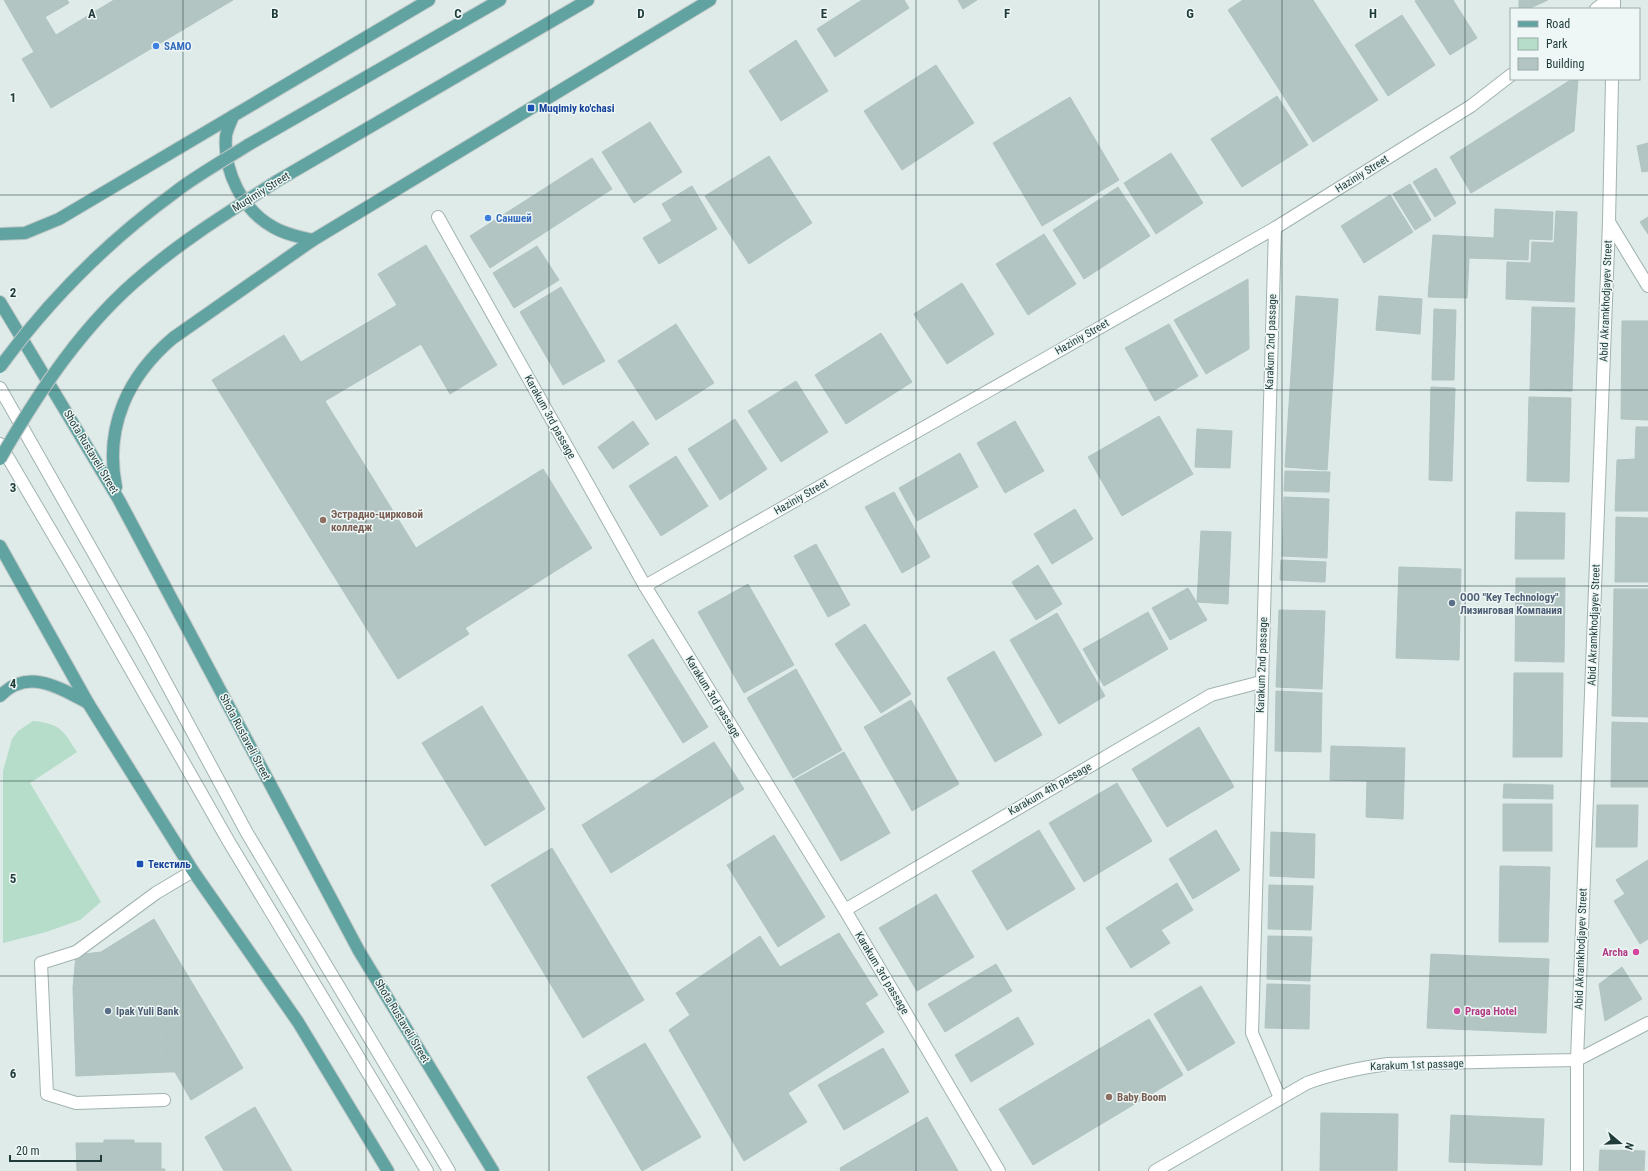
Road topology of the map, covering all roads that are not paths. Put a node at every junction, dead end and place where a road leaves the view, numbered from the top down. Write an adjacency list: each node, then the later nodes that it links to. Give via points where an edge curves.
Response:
1 (429, 0): 9 (main road)
2 (500, 0): 17 (main road, bridge, via 248,145 175,192 108,245 78,274 22,337)
3 (588, 0): 20 (main road, Muqimiy Street, bridge, via 277,181 176,248 144,274 87,331 38,395)
4 (710, 0): 14 (main road)
5 (1608, 0): 6 (street)
6 (1597, 8)
7 (1510, 76): 12 (street, Haziniy Street, via 1471,106)
8 (1612, 80): 11 (street, Abid Akramkhodjayev Street)
9 (233, 116): 13 (main road, via 59,219 25,233); 14 (main road, via 226,134 226,155 242,197 255,213 271,226)
10 (438, 216): 23 (street, Karakum 3rd passage)
11 (1609, 222): 15 (street); 30 (street, Abid Akramkhodjayev Street)
12 (1275, 228): 23 (street, Haziniy Street); 24 (street, Karakum 2nd passage)
13 (0, 234)
14 (313, 240): 21 (main road, via 174,338 155,353 141,371 125,399 113,441 112,464)
15 (1648, 286)
16 (0, 302): 21 (main road, Shota Rustaveli Street)
17 (0, 367)
18 (0, 388): 35 (street, via 143,640 247,833)
19 (0, 444): 34 (street, via 229,842)
20 (0, 459)
21 (120, 500): 36 (main road, Shota Rustaveli Street, via 359,951)
22 (0, 546): 26 (main road)
23 (645, 586): 28 (street, Karakum 3rd passage)
24 (1261, 682): 28 (street, Karakum 4th passage, via 1211,695); 31 (street, Karakum 2nd passage, via 1252,1033)
25 (0, 696): 26 (main road, via 17,684 34,681 51,684)
26 (88, 703): 27 (main road)
27 (193, 871): 32 (street, via 156,893 76,952 41,963 47,1094 76,1103); 33 (main road, via 298,1022)
28 (845, 910): 37 (street, Karakum 3rd passage)
29 (1648, 1023): 30 (street, Karakum 1st passage)
30 (1577, 1060): 31 (street, Karakum 1st passage, via 1388,1064 1332,1073); 39 (street, Abid Akramkhodjayev Street)
31 (1280, 1098): 38 (street, Karakum 1st passage)
32 (164, 1100)
33 (388, 1171)
34 (427, 1171)
35 (449, 1171)
36 (493, 1171)
37 (999, 1171)
38 (1155, 1171)
39 (1577, 1171)

